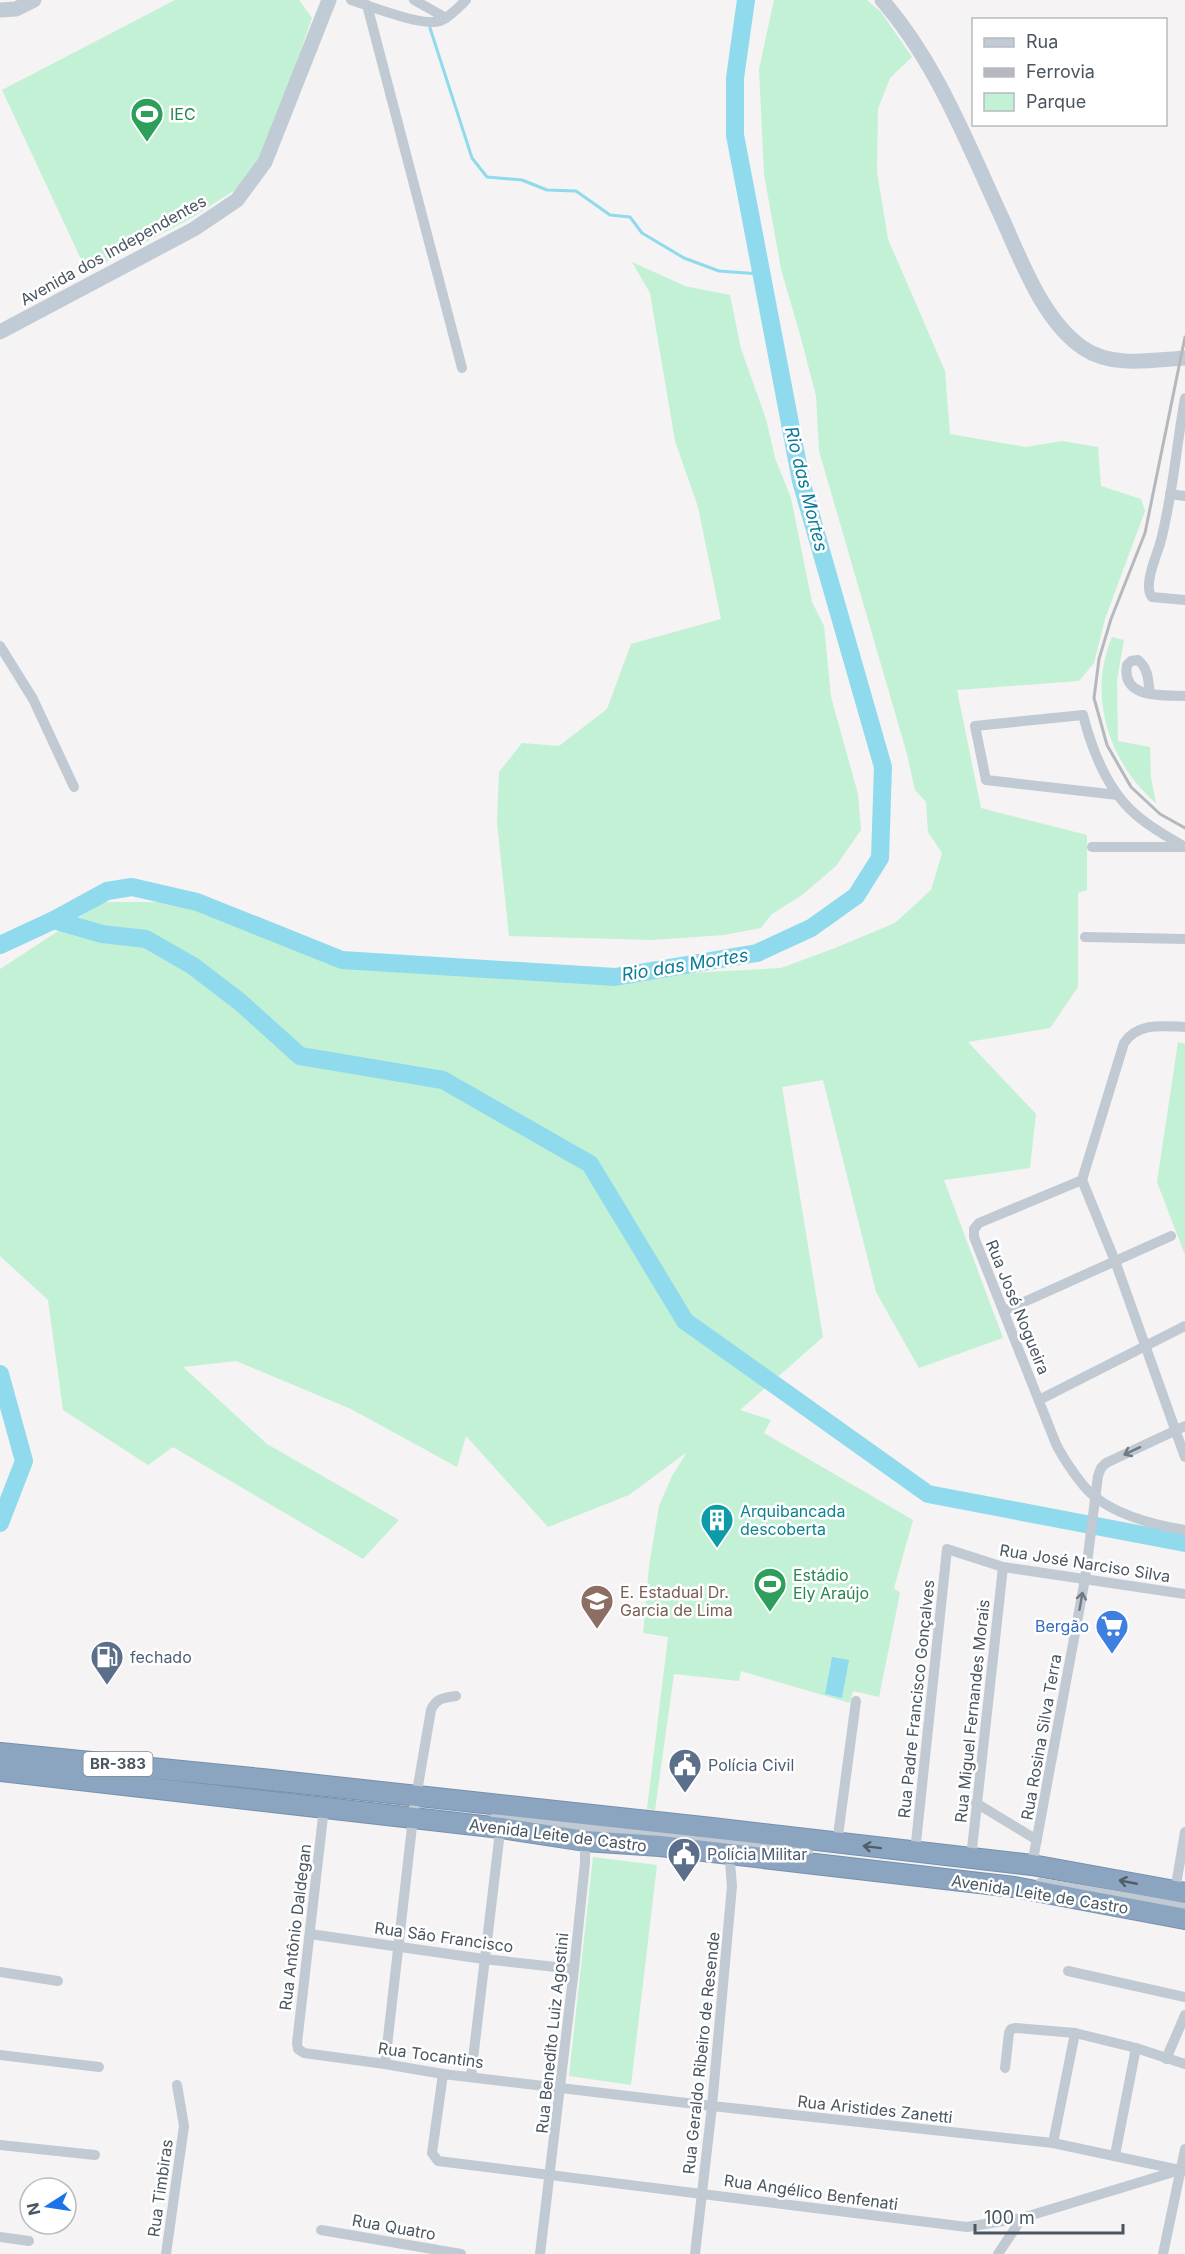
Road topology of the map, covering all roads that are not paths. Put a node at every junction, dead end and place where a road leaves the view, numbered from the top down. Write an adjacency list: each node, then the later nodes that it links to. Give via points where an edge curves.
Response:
1 (34, 0): 8 (main road)
2 (329, 0): 12 (main road, Avenida dos Independentes, via 265,162 237,200 194,229)
3 (351, 0): 7 (street)
4 (414, 0): 10 (street)
5 (466, 0): 10 (street)
6 (882, 0): 13 (main road, via 918,46 1034,288 1059,325 1083,348 1105,359)
7 (367, 5): 10 (street, via 424,21); 14 (street)
8 (16, 9): 9 (main road); 11 (street)
9 (0, 10)
10 (446, 18)
11 (0, 19)
12 (0, 332)
13 (1185, 358)
14 (462, 368)
15 (1184, 404): 16 (street)
16 (1170, 494): 17 (street); 18 (street, via 1149,595)
17 (1185, 496)
18 (1185, 600)
19 (0, 646): 22 (street, via 33,699)
20 (1150, 694): 21 (street)
21 (1185, 696)
22 (74, 787)
23 (1118, 795): 23 (street, via 1102,770 1083,715 975,726 986,780); 24 (street, via 1134,813 1185,847)
24 (1092, 847)
25 (1085, 937): 26 (street)
26 (1185, 939)
27 (1185, 1027): 28 (street, via 1156,1026 1131,1033 1124,1043)
28 (1082, 1180): 30 (street); 31 (street, Rua José Nogueira, via 979,1223 974,1229)
29 (1171, 1236): 30 (street)
30 (1115, 1261): 31 (street); 33 (street)
31 (1004, 1311): 34 (street, Rua José Nogueira)
32 (1185, 1326): 33 (street)
33 (1144, 1346): 34 (street); 35 (street)
34 (1039, 1400): 37 (street, Rua José Nogueira, via 1061,1454)
35 (1180, 1428): 36 (street); 37 (street, Rua Rosina Silva Terra, one-way to 37, via 1106,1463 1098,1476)
36 (1185, 1457)
37 (1095, 1498): 38 (street, via 1137,1518); 41 (street, Rua Rosina Silva Terra)
38 (1184, 1529)
39 (946, 1550): 40 (street, Rua José Narciso Silva); 57 (street, Rua Padre Francisco Gonçalves)
40 (1003, 1567): 41 (street, Rua José Narciso Silva); 48 (street, Rua Miguel Fernandes Morais)
41 (1085, 1579): 42 (street, Rua José Narciso Silva); 54 (street, Rua Rosina Silva Terra, one-way to 41)
42 (1185, 1594)
43 (456, 1696): 49 (street, via 434,1703)
44 (856, 1701): 56 (street)
45 (0, 1753): 49 (highway, Avenida Leite de Castro / BR-383)
46 (0, 1762): 49 (street)
47 (0, 1771): 50 (highway, Avenida Leite de Castro / BR-383)
48 (976, 1803): 54 (street); 58 (street, Rua Miguel Fernandes Morais)
49 (414, 1807): 50 (highway, Avenida Leite de Castro / BR-383); 51 (highway, Avenida Leite de Castro / BR-383); 63 (street)
50 (324, 1808): 62 (street, Rua Antônio Daldegan)
51 (502, 1817): 52 (highway, Avenida Leite de Castro / BR-383); 64 (street)
52 (585, 1828): 55 (highway, Avenida Leite de Castro / BR-383); 55 (highway, Avenida Leite de Castro / BR-383, via 660,1846); 65 (street, Rua Benedito Luiz Agostini)
53 (1185, 1832): 60 (street)
54 (1037, 1840): 59 (street, Rua Rosina Silva Terra)
55 (726, 1842): 56 (highway, Avenida Leite de Castro / BR-383); 59 (highway, Avenida Leite de Castro / BR-383); 84 (street, Rua Geraldo Ribeiro de Resende, via 732,1887)
56 (837, 1843): 57 (highway, Avenida Leite de Castro / BR-383, one-way to 56)
57 (915, 1852): 58 (highway, Avenida Leite de Castro / BR-383)
58 (971, 1858): 59 (highway, Avenida Leite de Castro / BR-383)
59 (1022, 1877): 60 (highway, Avenida Leite de Castro / BR-383); 61 (highway, Avenida Leite de Castro / BR-383)
60 (1182, 1897)
61 (1185, 1919)
62 (310, 1934): 63 (street, Rua São Francisco); 73 (street, Rua Antônio Daldegan)
63 (397, 1945): 64 (street, Rua São Francisco); 76 (street)
64 (484, 1959): 65 (street, Rua São Francisco); 81 (street)
65 (574, 1969): 83 (street, Rua Benedito Luiz Agostini)
66 (1068, 1971): 69 (street)
67 (0, 1972): 68 (street)
68 (58, 1981)
69 (1185, 1997)
70 (1185, 2015): 75 (street)
71 (1075, 2033): 72 (street); 79 (street, via 1011,2029); 85 (street)
72 (1136, 2048): 75 (street); 89 (street)
73 (298, 2049): 76 (street, Rua Tocantins)
74 (0, 2055): 78 (street)
75 (1166, 2059): 77 (street)
76 (385, 2064): 80 (street, Rua Tocantins)
77 (1185, 2064)
78 (99, 2067)
79 (1005, 2068)
80 (443, 2074): 81 (street, Rua Tocantins); 91 (street, Rua Angélico Benfenati, via 433,2157 438,2161)
81 (471, 2076): 83 (street, Rua Tocantins)
82 (177, 2085): 98 (street, Rua Timbiras, via 184,2126)
83 (560, 2087): 84 (street, Rua Aristides Zanetti); 91 (street, Rua Benedito Luiz Agostini)
84 (712, 2106): 85 (street, Rua Aristides Zanetti); 92 (street, Rua Geraldo Ribeiro de Resende)
85 (1053, 2143): 89 (street, Rua Aristides Zanetti)
86 (0, 2145): 88 (street)
87 (1185, 2149): 90 (street)
88 (95, 2155)
89 (1115, 2155): 90 (street, Rua Aristides Zanetti)
90 (1183, 2170): 93 (street, Rua Angélico Benfenati); 103 (street)
91 (551, 2174): 92 (street, Rua Angélico Benfenati); 100 (street, Rua Benedito Luiz Agostini)
92 (702, 2193): 93 (street, Rua Angélico Benfenati, via 951,2226); 101 (street, Rua Geraldo Ribeiro de Resende)
93 (1022, 2218): 102 (street)
94 (321, 2230): 97 (street, Rua Quatro)
95 (0, 2237): 96 (street)
96 (29, 2241)
97 (447, 2253): 99 (street, Rua Quatro)
98 (166, 2254)
99 (461, 2254)
100 (540, 2254)
101 (695, 2254)
102 (998, 2254)
103 (1163, 2254)

